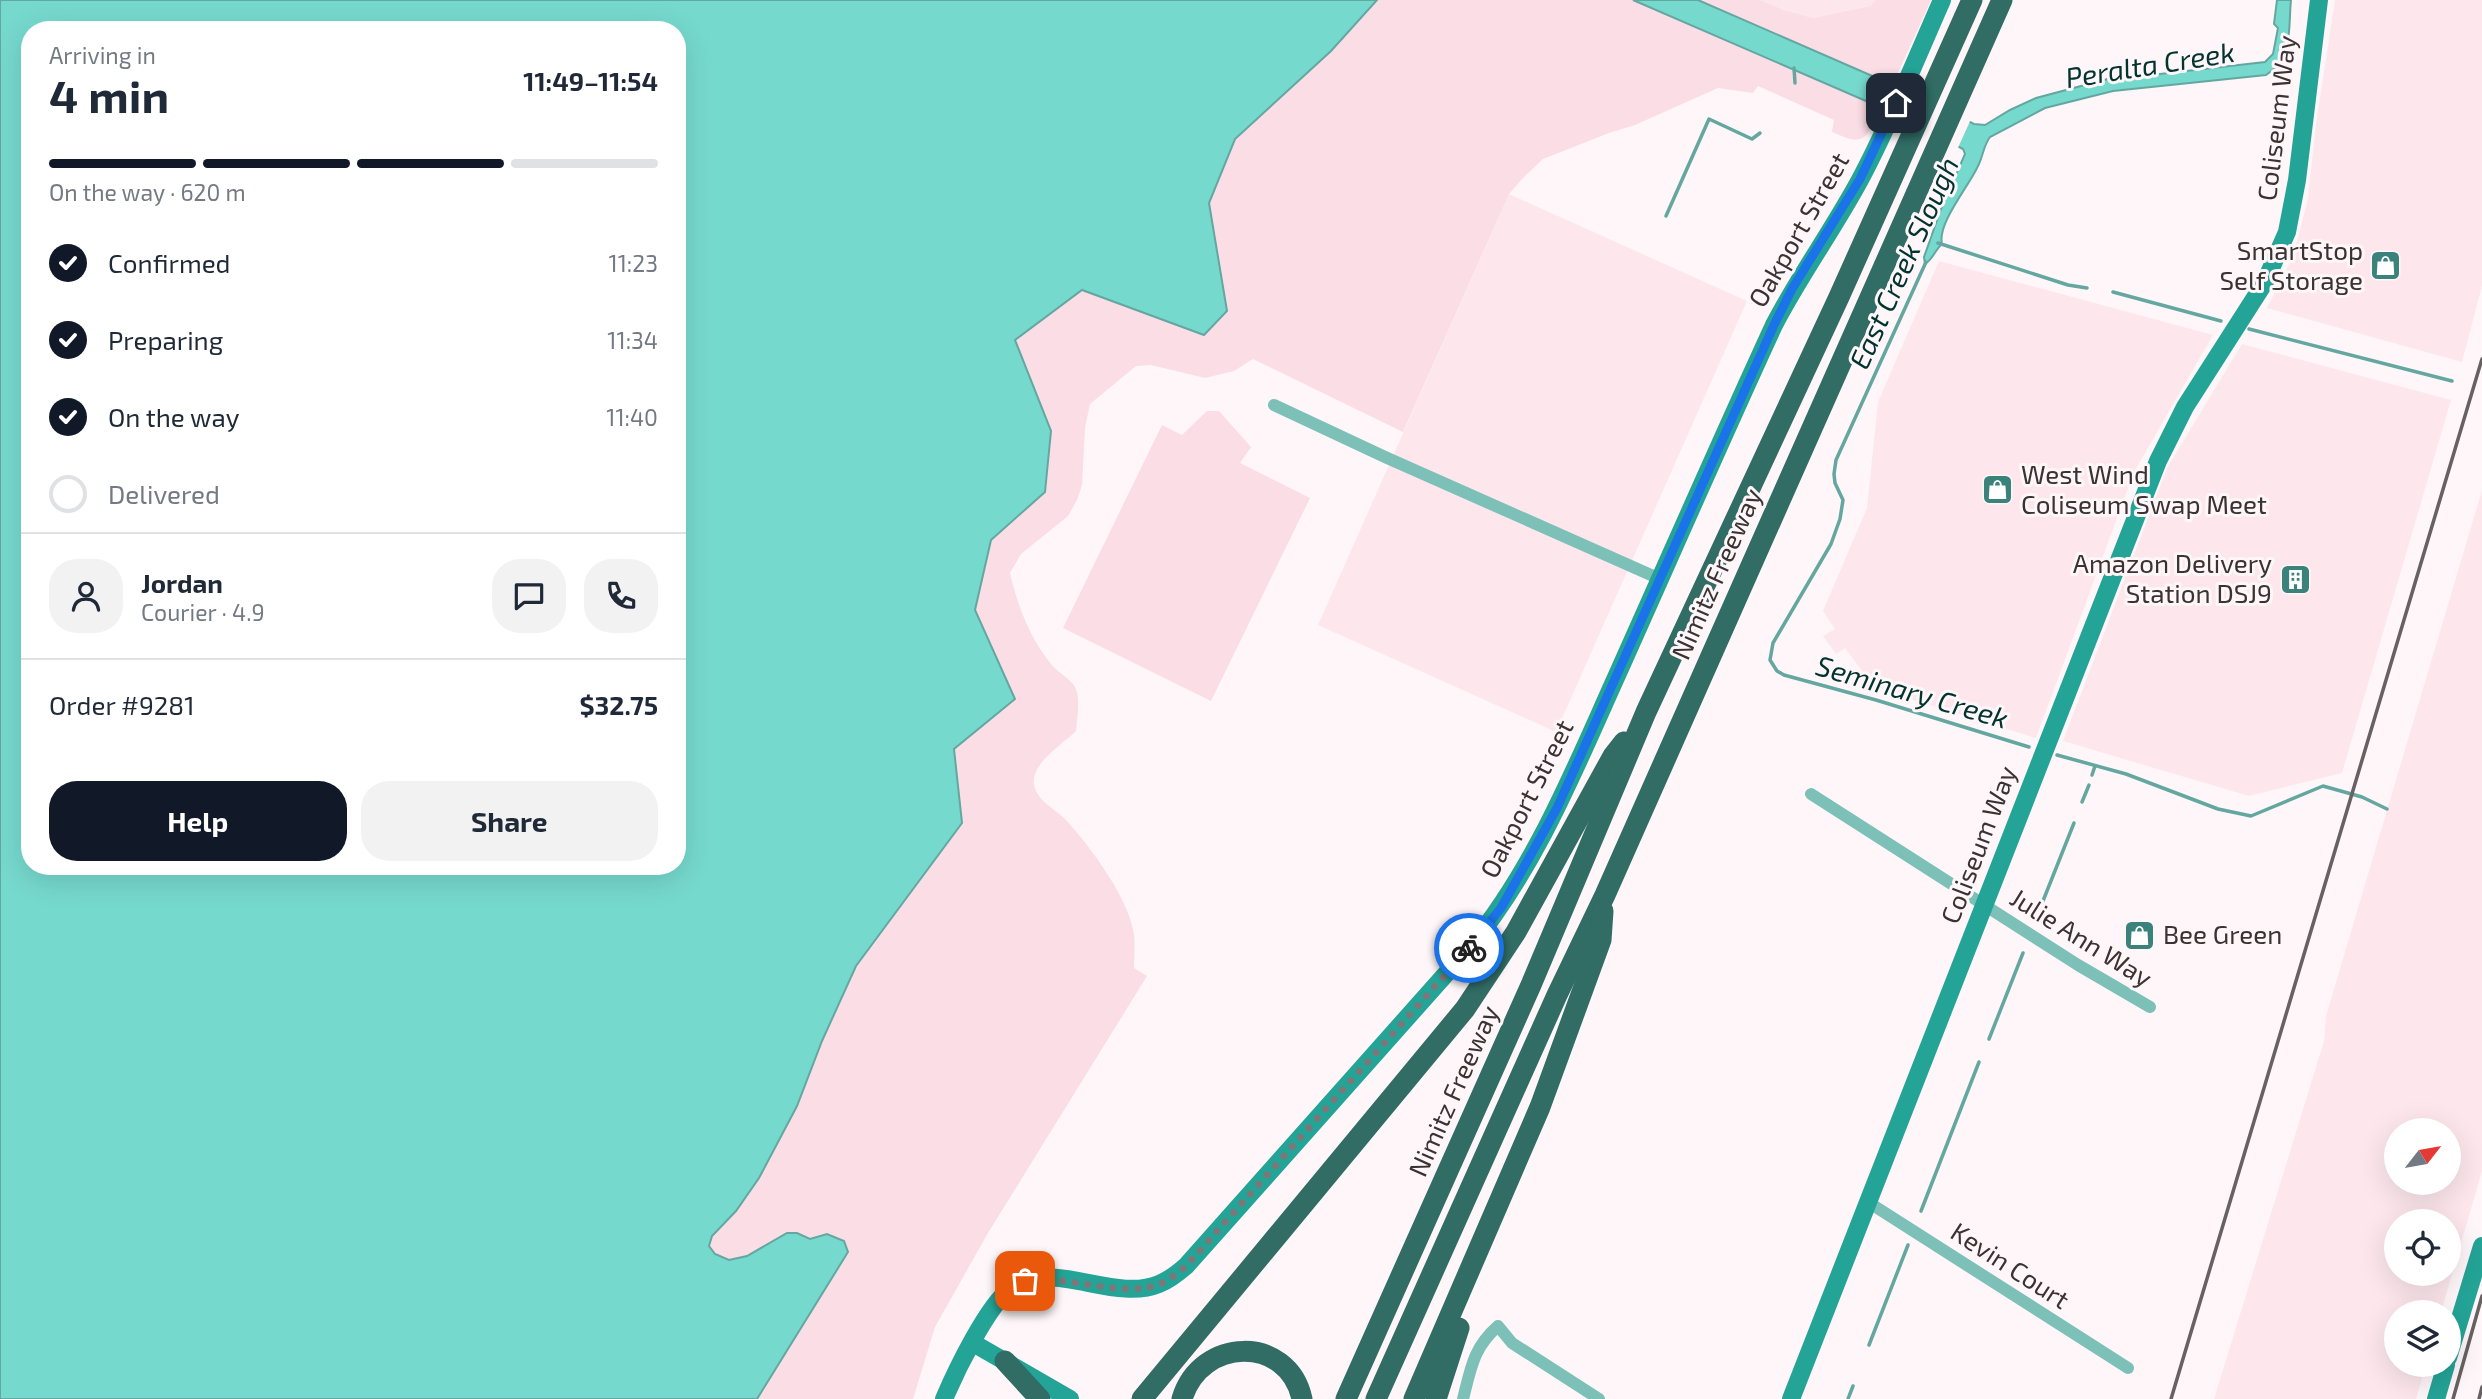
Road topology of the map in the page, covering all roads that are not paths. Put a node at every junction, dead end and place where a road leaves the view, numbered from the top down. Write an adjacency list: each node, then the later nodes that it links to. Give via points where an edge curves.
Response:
1 (1942, 0): 6 (main road, Oakport Street, via 1860,179 1774,325)
2 (1972, 0): 7 (highway, Nimitz Freeway)
3 (2002, 0): 9 (highway, Nimitz Freeway)
4 (2319, 0): 10 (main road, Coliseum Way, via 2287,232 2265,282 2185,407 2158,461)
5 (1274, 405): 6 (street)
6 (1660, 579): 16 (main road, Oakport Street, via 1557,808 1499,910 1186,1266 1159,1284 1143,1288 1059,1279 1025,1281 1000,1298)
7 (1646, 712): 23 (highway, via 1613,756 1516,932 1465,1009); 26 (highway, Nimitz Freeway, via 1531,985)
8 (1811, 794): 10 (street, Julie Ann Way)
9 (1605, 895): 14 (highway, via 1601,940 1540,1107); 27 (highway, Nimitz Freeway)
10 (1983, 904): 11 (street, Julie Ann Way); 12 (main road, Coliseum Way)
11 (2150, 1007)
12 (1868, 1202): 18 (street, Kevin Court); 32 (main road, Coliseum Way)
13 (2482, 1246): 15 (main road)
14 (1475, 1262): 28 (highway); 29 (highway)
15 (2461, 1315)
16 (973, 1343): 17 (main road); 20 (main road, Oakport Street)
17 (1005, 1361): 21 (highway); 22 (main road)
18 (2128, 1368)
19 (2442, 1377): 33 (main road)
20 (944, 1399)
21 (1040, 1399)
22 (1070, 1399)
23 (1142, 1399)
24 (1182, 1399): 25 (highway, via 1194,1373 1229,1351 1254,1351 1272,1358 1288,1371)
25 (1302, 1399)
26 (1346, 1399)
27 (1376, 1399)
28 (1415, 1399)
29 (1436, 1399)
30 (1463, 1399): 31 (street, via 1476,1350 1498,1326 1512,1343)
31 (1599, 1399)
32 (1791, 1399)
33 (2436, 1399)

